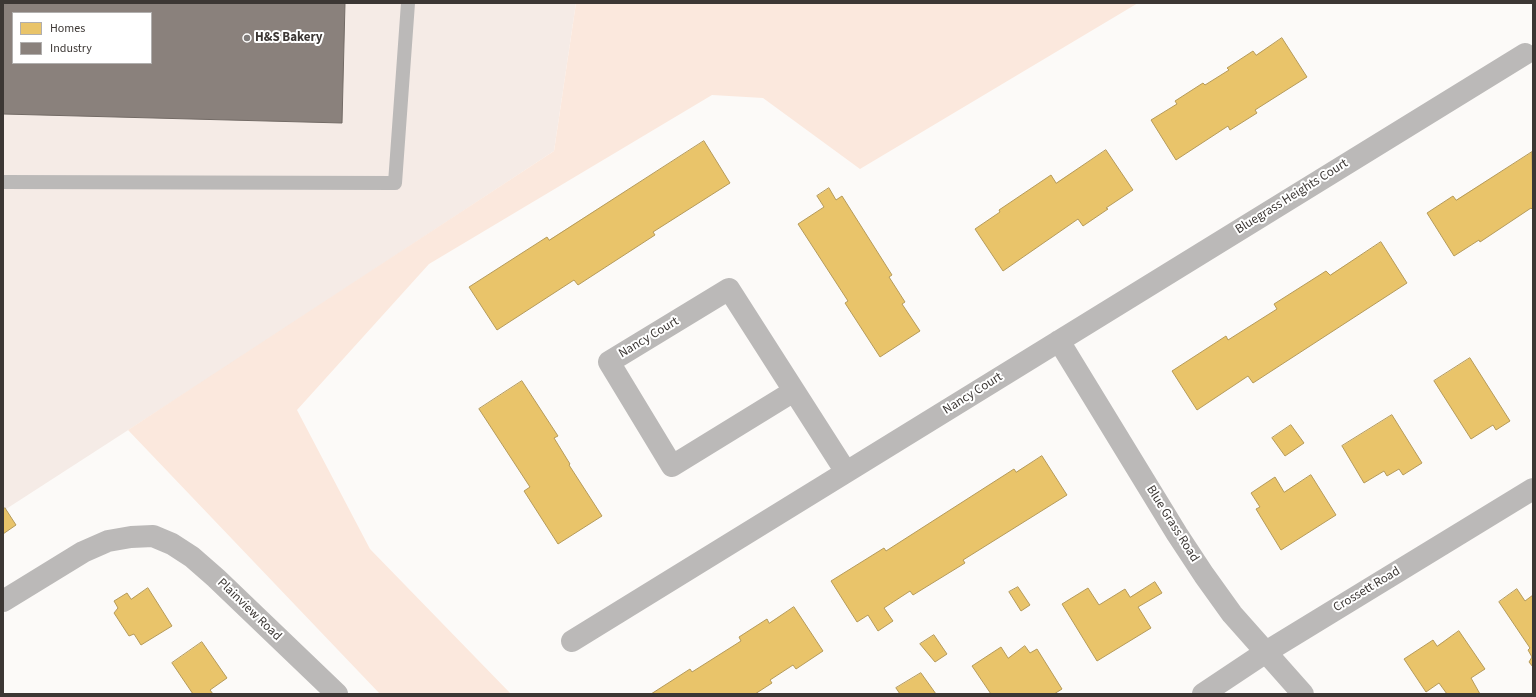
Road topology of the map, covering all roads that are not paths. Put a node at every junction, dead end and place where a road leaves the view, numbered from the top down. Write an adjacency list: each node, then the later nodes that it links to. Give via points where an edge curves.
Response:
1 (408, 3): 3 (lane, via 395,184)
2 (1525, 54): 4 (street, Bluegrass Heights Court)
3 (3, 182)
4 (1059, 341): 6 (street, Nancy Court); 10 (street, Blue Grass Road, via 1200,569 1232,614)
5 (794, 391): 5 (street, Nancy Court, via 672,466 609,362 729,289); 6 (street, Nancy Court)
6 (846, 472): 9 (street, Nancy Court)
7 (1533, 488): 10 (street, Crossett Road)
8 (3, 602): 11 (street, Plainview Road, via 83,552 108,541 153,536 192,557)
9 (572, 641)
10 (1266, 652): 12 (street, Crossett Road); 13 (street, Blue Grass Road)
11 (337, 694)
12 (1202, 694)
13 (1303, 694)

